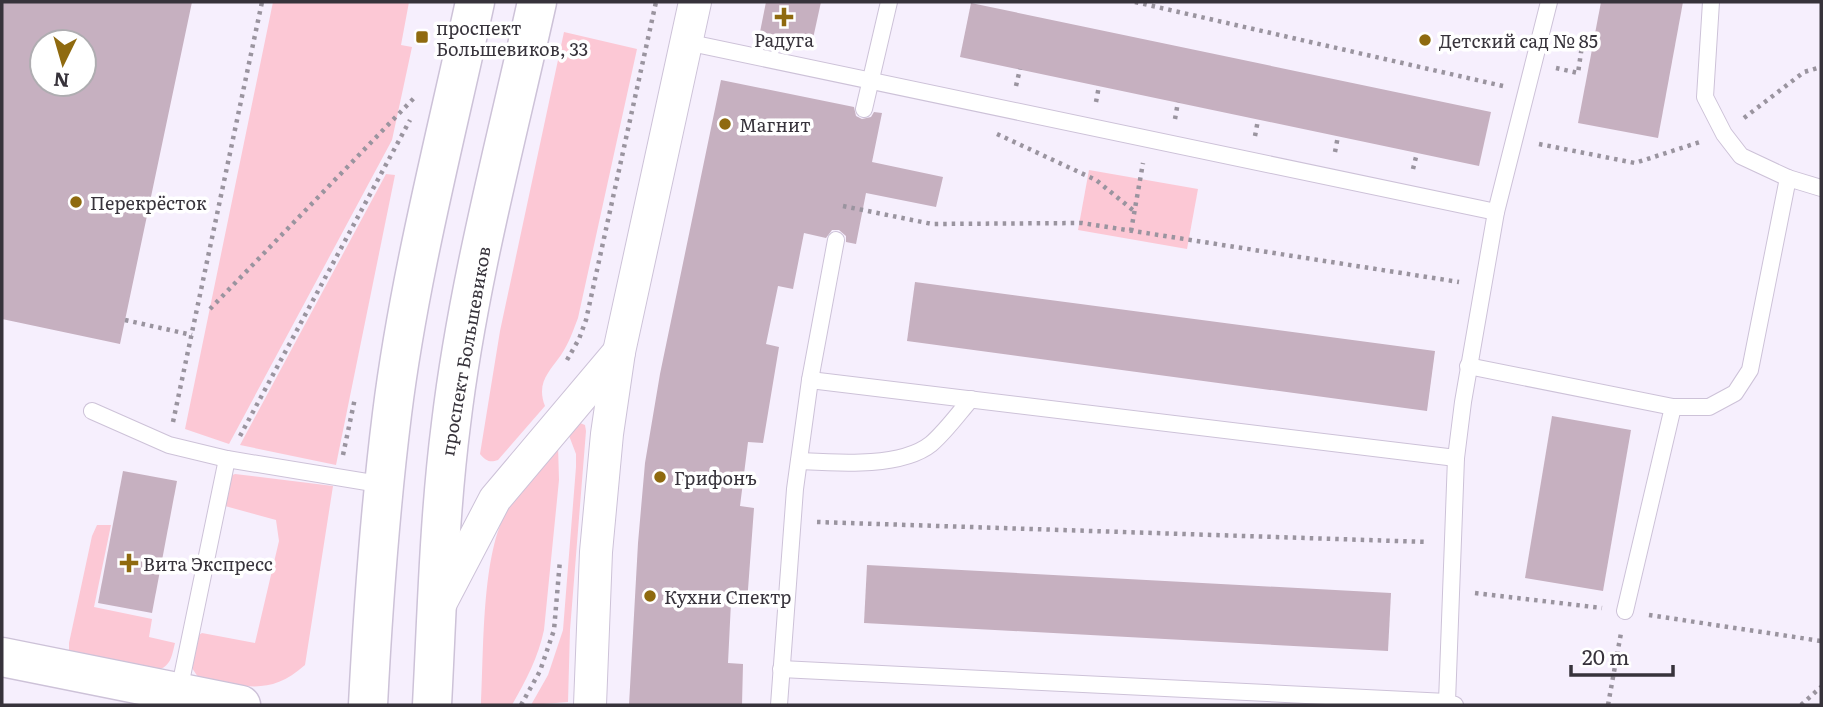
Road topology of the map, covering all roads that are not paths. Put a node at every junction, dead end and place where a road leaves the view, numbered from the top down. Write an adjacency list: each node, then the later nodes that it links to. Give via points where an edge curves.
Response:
1 (475, 2): 23 (main road, via 408,321)
2 (537, 2): 24 (main road, проспект Большевиков, via 467,314 440,521)
3 (695, 2): 7 (street)
4 (889, 2): 8 (lane)
5 (1549, 2): 12 (lane)
6 (1711, 2): 10 (lane, via 1706,97 1741,156)
7 (687, 42): 8 (lane); 14 (street)
8 (870, 80): 9 (lane); 12 (lane)
9 (863, 109)
10 (1788, 178): 11 (lane); 18 (lane, via 1750,370 1735,393 1709,407)
11 (1821, 188)
12 (1496, 212): 15 (lane)
13 (836, 240): 16 (lane)
14 (619, 352): 24 (street, via 495,499); 33 (street, via 596,552)
15 (1468, 366): 18 (lane); 20 (lane)
16 (810, 380): 17 (lane); 22 (lane)
17 (971, 400): 20 (lane); 22 (lane, via 915,454 832,463)
18 (1673, 407): 25 (lane)
19 (92, 411): 21 (lane, via 169,445)
20 (1456, 458): 29 (lane)
21 (227, 459): 23 (lane); 28 (lane)
22 (799, 461): 27 (lane)
23 (385, 485): 31 (main road)
24 (437, 609): 32 (main road, проспект Большевиков)
25 (1625, 611)
26 (2, 657): 28 (main road)
27 (781, 669): 29 (lane); 34 (lane)
28 (179, 691): 30 (main road)
29 (1451, 703)
30 (241, 705)
31 (368, 705)
32 (432, 705)
33 (590, 705)
34 (779, 705)

